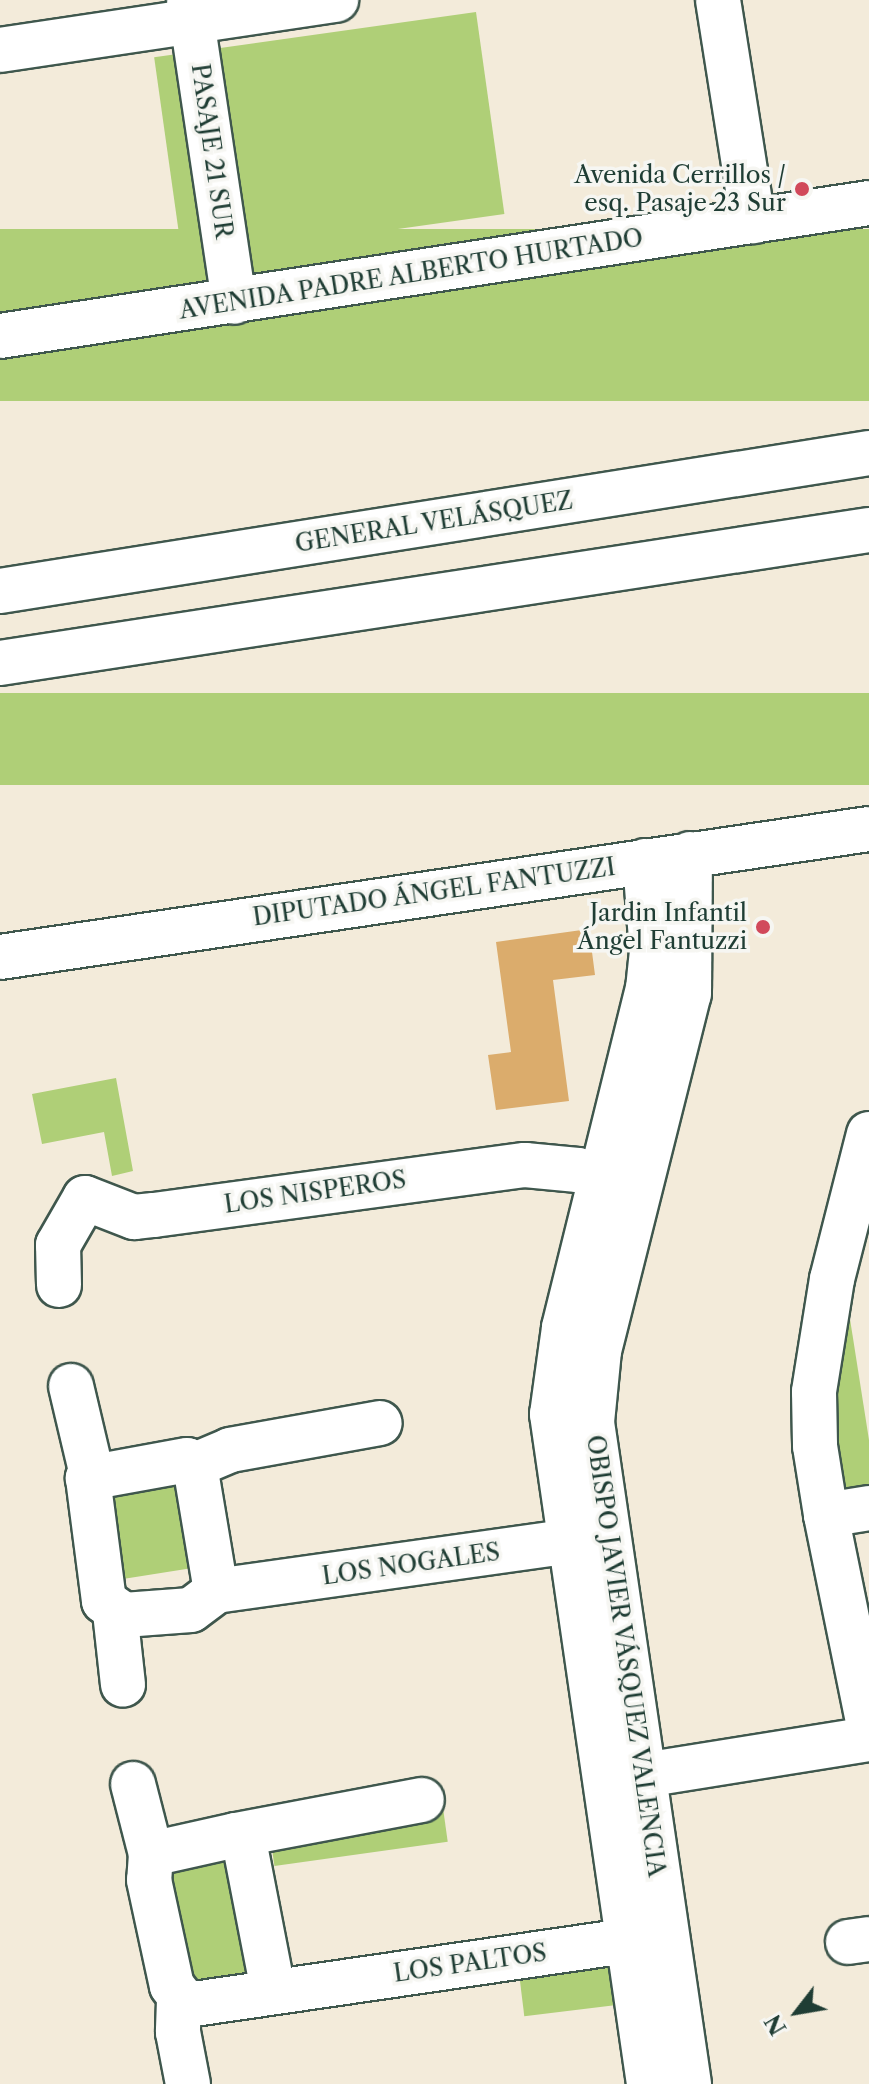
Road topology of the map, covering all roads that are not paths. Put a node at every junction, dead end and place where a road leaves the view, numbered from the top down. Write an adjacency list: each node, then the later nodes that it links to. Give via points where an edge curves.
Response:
1 (336, 0): 3 (main road)
2 (718, 0): 6 (main road)
3 (191, 11): 4 (main road); 7 (main road, PASAJE 21 SUR)
4 (0, 50)
5 (869, 203): 6 (main road, AVENIDA PADRE ALBERTO HURTADO)
6 (753, 221): 7 (main road, AVENIDA PADRE ALBERTO HURTADO)
7 (234, 302): 8 (main road, AVENIDA PADRE ALBERTO HURTADO)
8 (0, 336)
9 (869, 453): 11 (main road, GENERAL VELÁSQUEZ)
10 (869, 530): 12 (main road)
11 (0, 591)
12 (0, 663)
13 (869, 829): 14 (main road, DIPUTADO ÁNGEL FANTUZZI)
14 (690, 854): 15 (main road, DIPUTADO ÁNGEL FANTUZZI); 18 (main road, OBISPO JAVIER VÁSQUEZ VALENCIA, via 689,994)
15 (645, 861): 16 (main road, DIPUTADO ÁNGEL FANTUZZI); 18 (main road, OBISPO JAVIER VÁSQUEZ VALENCIA, via 652,951)
16 (0, 957)
17 (869, 1134): 19 (main road)
18 (620, 1183): 20 (main road, LOS NISPEROS, via 551,1166 500,1166 134,1217 85,1198 58,1245); 27 (main road, OBISPO JAVIER VÁSQUEZ VALENCIA, via 593,1394)
19 (851, 1277): 26 (main road, via 814,1392 815,1446)
20 (59, 1285)
21 (71, 1386): 24 (main road)
22 (380, 1423): 23 (main road, via 230,1450)
23 (195, 1465): 24 (main road, via 187,1460); 28 (main road)
24 (92, 1475): 29 (main road, via 87,1484 104,1601)
25 (869, 1508): 26 (main road)
26 (826, 1515): 31 (main road)
27 (587, 1539): 28 (main road, LOS NOGALES); 33 (main road, OBISPO JAVIER VÁSQUEZ VALENCIA); 38 (main road, OBISPO JAVIER VÁSQUEZ VALENCIA)
28 (216, 1591): 29 (main road, LOS NOGALES, via 191,1610)
29 (115, 1612): 30 (main road)
30 (123, 1685)
31 (869, 1727)
32 (869, 1739): 33 (main road)
33 (644, 1775): 38 (main road, OBISPO JAVIER VÁSQUEZ VALENCIA)
34 (133, 1784): 37 (main road)
35 (422, 1800): 36 (main road)
36 (236, 1835): 37 (main road); 39 (main road, via 244,1841)
37 (151, 1854): 40 (main road, via 149,1880)
38 (648, 1938): 39 (main road, LOS PALTOS); 42 (main road, OBISPO JAVIER VÁSQUEZ VALENCIA); 43 (main road, OBISPO JAVIER VÁSQUEZ VALENCIA)
39 (273, 1990): 40 (main road, LOS PALTOS, via 199,2004)
40 (179, 2000): 41 (main road, via 178,2032)
41 (188, 2084)
42 (649, 2084)
43 (689, 2084)

